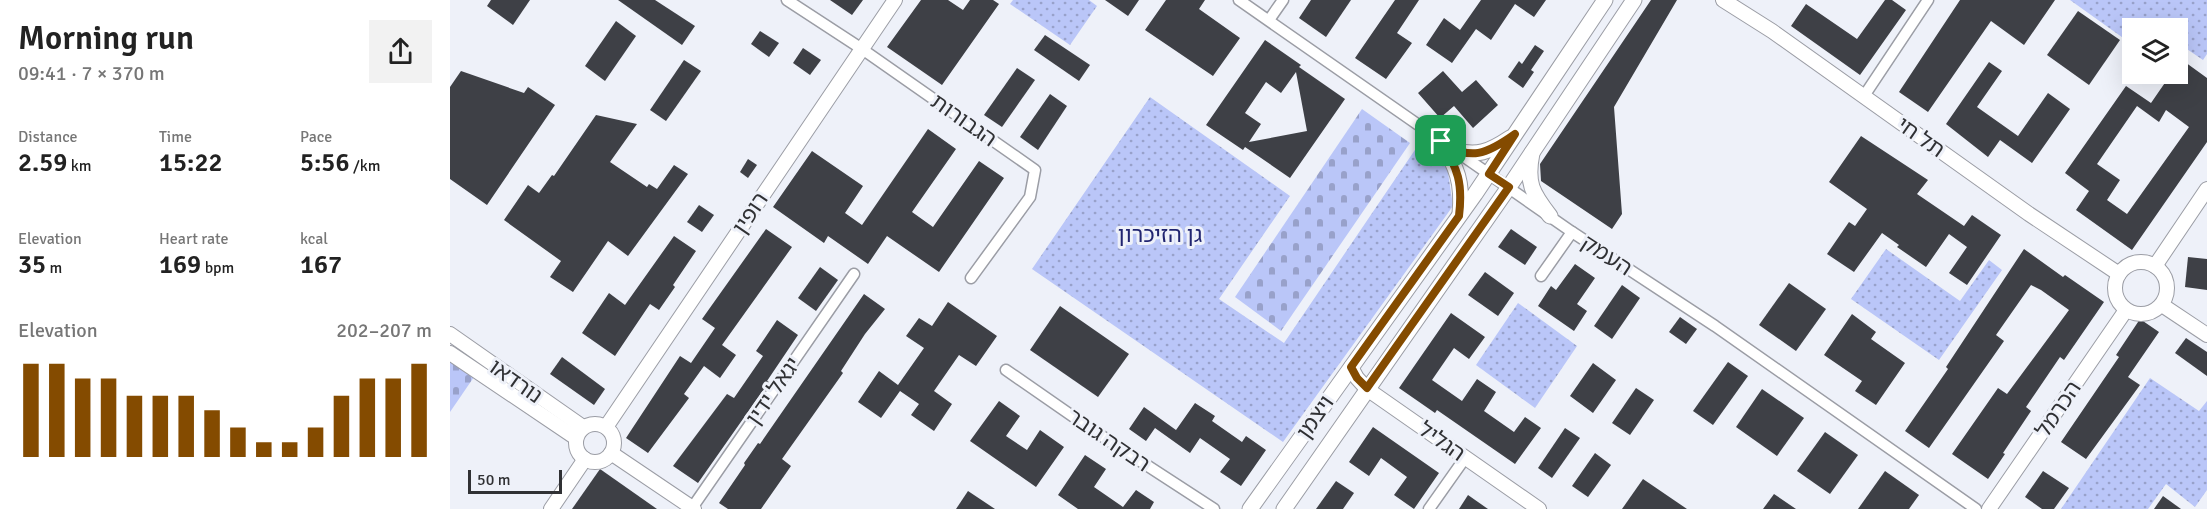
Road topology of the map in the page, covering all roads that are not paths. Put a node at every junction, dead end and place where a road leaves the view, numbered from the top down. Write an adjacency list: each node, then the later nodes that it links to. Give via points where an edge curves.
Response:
1 (787, 0): 10 (street, הגבורות)
2 (895, 0): 10 (street, רופין)
3 (1239, 0): 9 (street, העמק)
4 (1283, 0): 9 (street)
5 (1605, 0): 12 (main road, ויצמן)
6 (1634, 0): 14 (main road, ויצמן)
7 (1723, 0): 11 (street, תל חי)
8 (1928, 0): 11 (street)
9 (1269, 20): 13 (street, העמק)
10 (862, 49): 25 (street, הגבורות, via 1035,170 1030,197); 34 (street, רופין)
11 (1864, 96): 23 (street, תל חי)
12 (1515, 134): 13 (main road, via 1487,152 1473,154); 15 (main road, ויצמן)
13 (1447, 145): 15 (street, העמק); 18 (main road, via 1461,187)
14 (1533, 149): 16 (main road, ויצמן); 19 (main road, via 1529,178 1532,191)
15 (1489, 174): 16 (street, העמק); 18 (main road, ויצמן)
16 (1509, 187): 19 (street, העמק); 33 (main road, ויצמן)
17 (2207, 189): 21 (street)
18 (1459, 216): 31 (main road, ויצמן)
19 (1550, 216): 20 (street, העמק)
20 (1572, 232): 24 (street); 46 (street, העמק, via 1715,326)
21 (2155, 266): 23 (street, via 2139,262); 26 (street, via 2166,279)
22 (854, 274): 39 (street, יגאל ידין)
23 (2119, 274): 27 (street, via 2116,297)
24 (1541, 276)
25 (971, 278)
26 (2162, 305): 27 (street, via 2145,315); 29 (street)
27 (2126, 310): 47 (street, הכרמל)
28 (450, 334): 35 (street, נורדאו)
29 (2207, 335)
30 (450, 353): 35 (street, נורדאו)
31 (1351, 367): 33 (street, הגליל); 42 (main road, ויצמן)
32 (1006, 370): 41 (street, רבקה גובר)
33 (1367, 388): 37 (street, הגליל); 43 (main road, ויצמן)
34 (606, 427): 35 (street, via 594,423); 36 (street, via 613,436)
35 (579, 432): 38 (street, via 577,450)
36 (611, 453): 38 (street, via 596,462); 39 (street)
37 (1465, 458): 44 (street); 45 (street, הגליל)
38 (585, 459): 40 (street)
39 (693, 508)
40 (550, 509)
41 (1214, 509)
42 (1250, 509)
43 (1284, 509)
44 (1429, 509)
45 (1539, 509)
46 (1976, 509)
47 (1989, 509)

